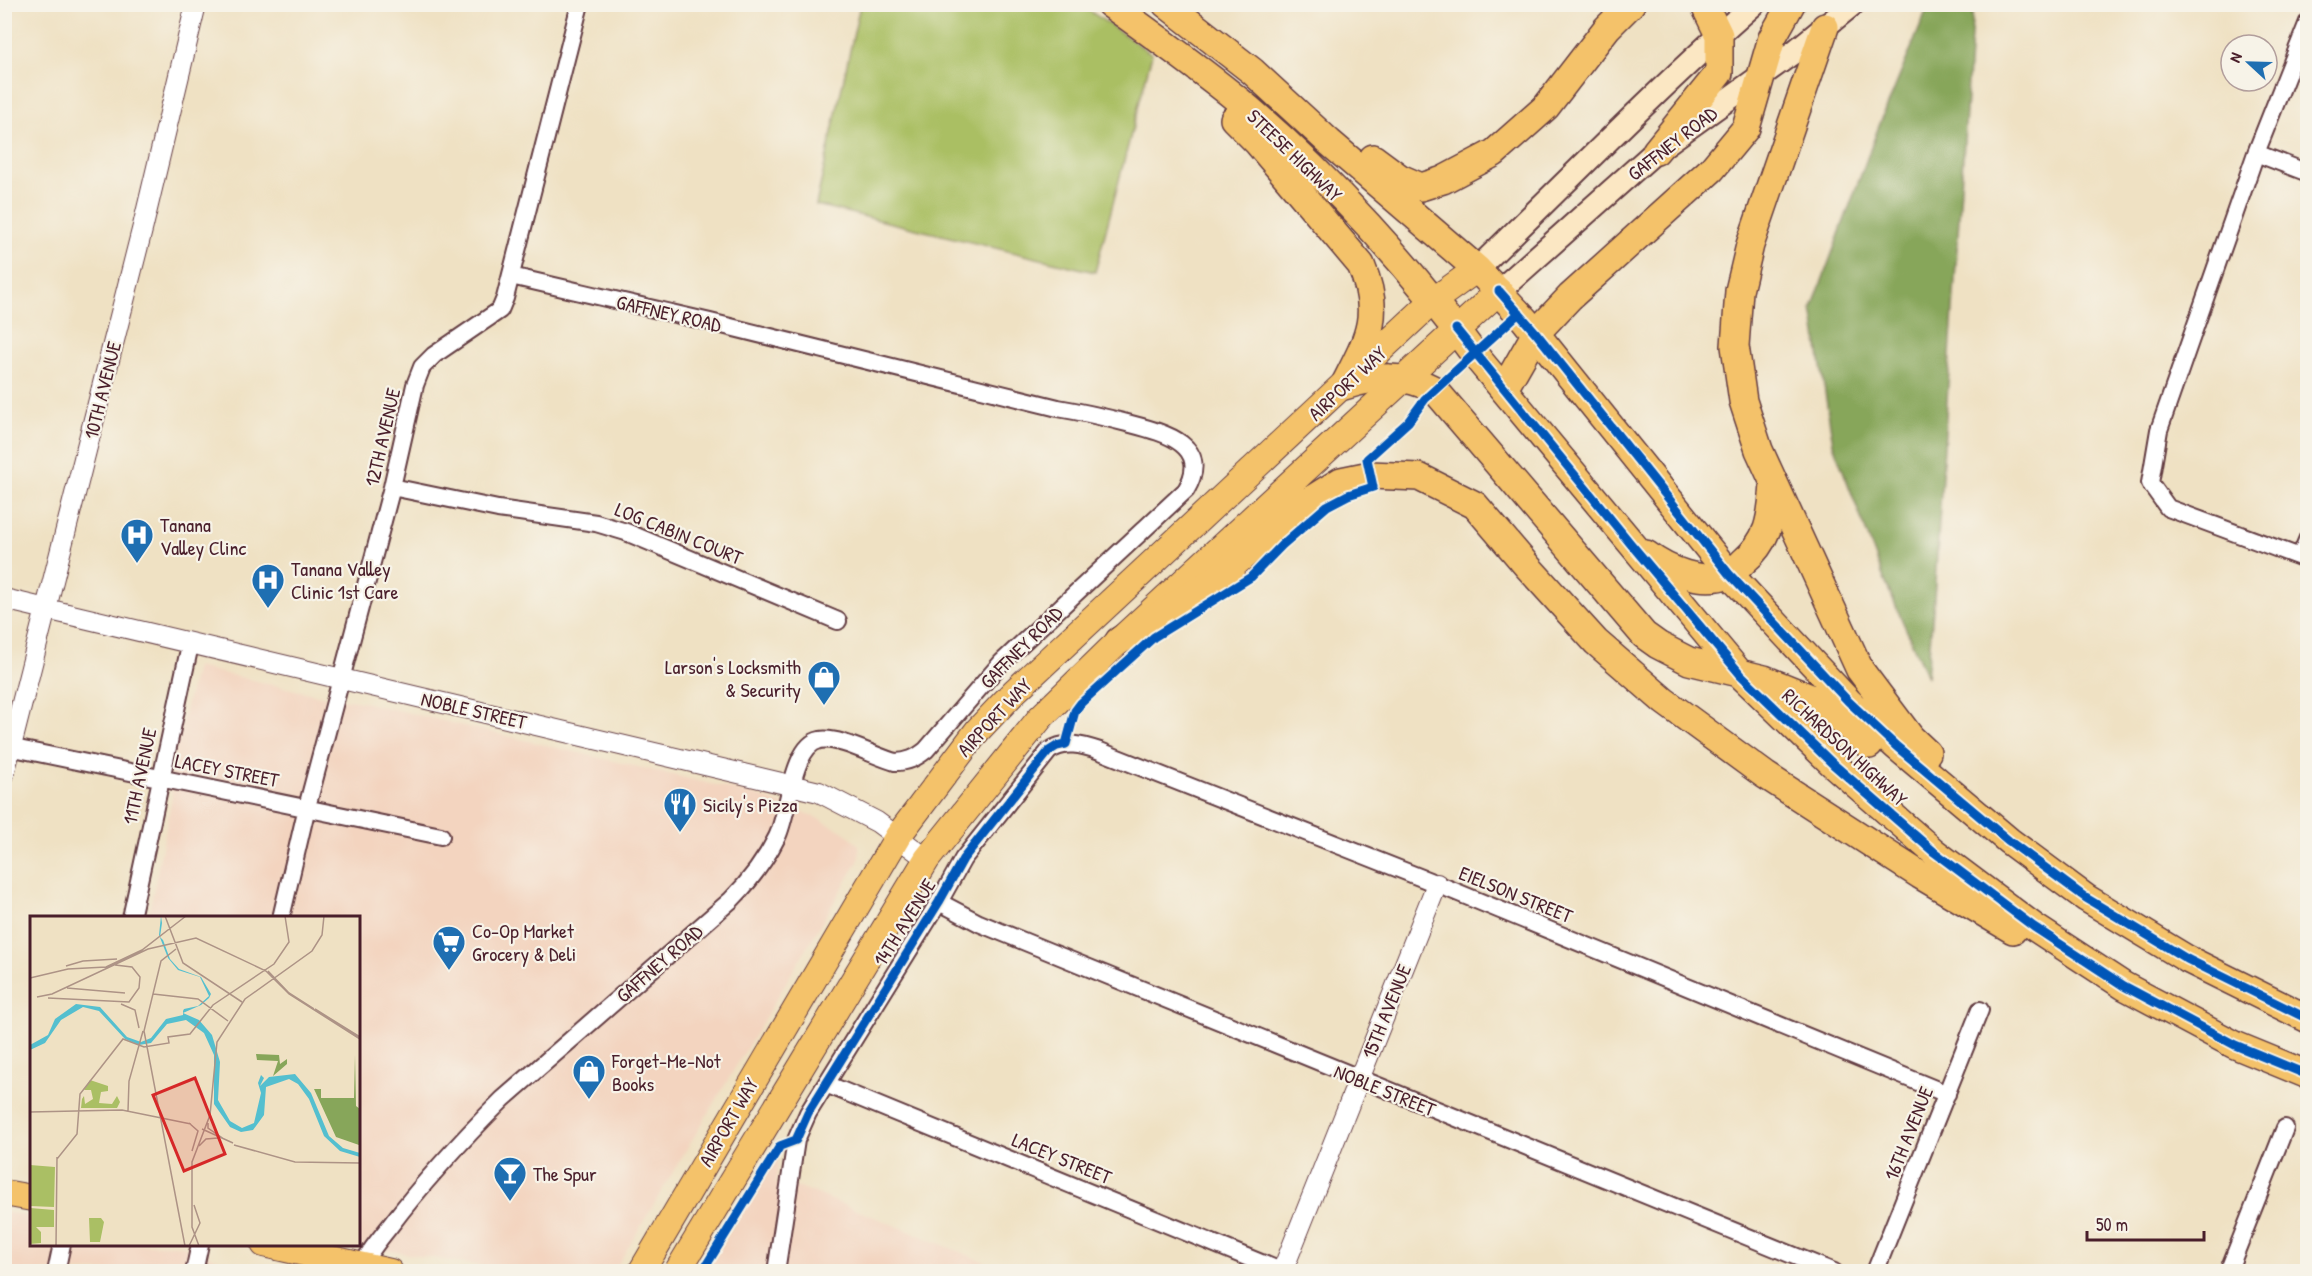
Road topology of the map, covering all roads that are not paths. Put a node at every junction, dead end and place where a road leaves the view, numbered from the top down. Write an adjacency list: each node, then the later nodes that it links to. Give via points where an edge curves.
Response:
1 (196, 4): 35 (street, 10TH AVENUE)
2 (580, 4): 20 (street, 12TH AVENUE)
3 (1110, 4): 11 (highway, STEESE HIGHWAY)
4 (1166, 4): 19 (highway, STEESE HIGHWAY, via 1252,71)
5 (1173, 4): 6 (highway, via 1251,54 1378,163 1421,187 1494,153 1546,107 1607,28)
6 (1631, 4)
7 (1704, 4): 14 (highway)
8 (1754, 4): 14 (main road)
9 (1791, 4): 15 (highway, via 1772,38)
10 (1853, 4): 13 (main road, GAFFNEY ROAD)
11 (1135, 22): 22 (highway, STEESE HIGHWAY, via 1248,108 1351,209); 26 (highway, via 1258,142 1361,265 1373,308 1369,335)
12 (2307, 22): 17 (street)
13 (1826, 27): 15 (main road, GAFFNEY ROAD); 28 (highway, via 1750,245 1739,291 1735,346 1743,401)
14 (1719, 35): 16 (highway, via 1719,73); 19 (main road)
15 (1762, 75): 16 (main road, GAFFNEY ROAD); 24 (highway, via 1746,128 1712,169 1570,297)
16 (1656, 151): 21 (main road, GAFFNEY ROAD)
17 (2256, 153): 18 (street); 32 (street, via 2159,430 2150,483 2168,508)
18 (2307, 173)
19 (1477, 269): 21 (highway, STEESE HIGHWAY); 22 (main road, AIRPORT WAY)
20 (511, 276): 29 (street, 12TH AVENUE, via 500,310 422,367); 45 (street, GAFFNEY ROAD, via 1164,432 1187,450 1194,472 1186,490 1002,662 916,758 895,762 822,739 810,743 801,754)
21 (1499, 291): 23 (main road, AIRPORT WAY); 24 (highway, RICHARDSON HIGHWAY)
22 (1434, 300): 23 (highway, STEESE HIGHWAY); 26 (main road, AIRPORT WAY)
23 (1456, 329): 25 (main road, AIRPORT WAY); 27 (highway, RICHARDSON HIGHWAY)
24 (1536, 333): 27 (highway); 33 (highway, RICHARDSON HIGHWAY)
25 (1404, 379): 26 (highway, via 1378,377); 37 (main road, AIRPORT WAY); 39 (highway, via 1435,390 1644,635 1689,661)
26 (1344, 386): 48 (main road, AIRPORT WAY, via 1015,691 978,730)
27 (1504, 388): 31 (highway, RICHARDSON HIGHWAY)
28 (1774, 482): 33 (highway, via 1767,529 1750,557); 55 (highway, via 1860,670 1911,738 1980,803 2094,887 2194,949)
29 (392, 488): 36 (street, LOG CABIN COURT, via 596,523); 40 (street, 12TH AVENUE)
30 (2307, 538): 32 (street)
31 (1630, 543): 33 (highway, via 1679,572 1710,578); 39 (highway, RICHARDSON HIGHWAY)
32 (2304, 559)
33 (1729, 574): 51 (highway, RICHARDSON HIGHWAY, via 1848,701 1896,746 2009,841)
34 (4, 599): 35 (street, NOBLE STREET)
35 (45, 610): 38 (street, NOBLE STREET); 42 (street, 10TH AVENUE)
36 (838, 621)
37 (1119, 641): 49 (main road, AIRPORT WAY, via 1041,717); 58 (highway, via 1218,578 1298,508 1341,481 1370,475 1419,477 1475,505 1596,642 1664,701 1765,775 1920,875 2112,988)
38 (190, 645): 40 (street, NOBLE STREET); 44 (street, 11TH AVENUE)
39 (1741, 675): 51 (highway, via 1782,686 1827,708 1965,829); 58 (highway, RICHARDSON HIGHWAY, via 1833,764 1935,852 2034,927 2124,986)
40 (342, 679): 45 (street, NOBLE STREET); 46 (street, 12TH AVENUE)
41 (1066, 744): 50 (street, EIELSON STREET, via 1100,751); 52 (street, 14TH AVENUE, via 1049,751 1027,777 963,860)
42 (8, 747): 43 (street, 10TH AVENUE); 44 (street, LACEY STREET)
43 (4, 774)
44 (160, 779): 46 (street, LACEY STREET); 53 (street, 11TH AVENUE)
45 (792, 787): 48 (street, NOBLE STREET, via 819,792 844,803); 69 (street, GAFFNEY ROAD, via 778,835 751,880 503,1099 408,1202)
46 (307, 807): 47 (street, LACEY STREET); 54 (street, 12TH AVENUE)
47 (441, 836)
48 (898, 836): 49 (street, NOBLE STREET); 74 (main road, AIRPORT WAY)
49 (927, 859): 75 (main road, AIRPORT WAY)
50 (1437, 884): 60 (street, 15TH AVENUE); 62 (street, EIELSON STREET)
51 (2086, 898): 57 (highway, RICHARDSON HIGHWAY, via 2187,959)
52 (939, 902): 60 (street, NOBLE STREET, via 979,923); 61 (street, 14TH AVENUE)
53 (131, 916)
54 (281, 916)
55 (2307, 1008)
56 (1980, 1010): 62 (street, 16TH AVENUE)
57 (2307, 1019)
58 (2235, 1045): 59 (highway, RICHARDSON HIGHWAY)
59 (2307, 1075)
60 (1359, 1079): 70 (street, 15TH AVENUE); 77 (street, NOBLE STREET)
61 (826, 1084): 70 (street, LACEY STREET); 76 (street, 14TH AVENUE, via 796,1140)
62 (1947, 1094): 78 (street, 16TH AVENUE)
63 (2285, 1128): 79 (street)
64 (4, 1193): 65 (main road)
65 (30, 1198)
66 (62, 1246): 71 (street)
67 (200, 1246): 72 (street)
68 (268, 1246): 69 (main road)
69 (361, 1268): 73 (main road)
70 (1282, 1271)
71 (56, 1272)
72 (194, 1272)
73 (390, 1272)
74 (641, 1272)
75 (677, 1272)
76 (776, 1272)
77 (1834, 1272)
78 (1875, 1272)
79 (2228, 1272)

